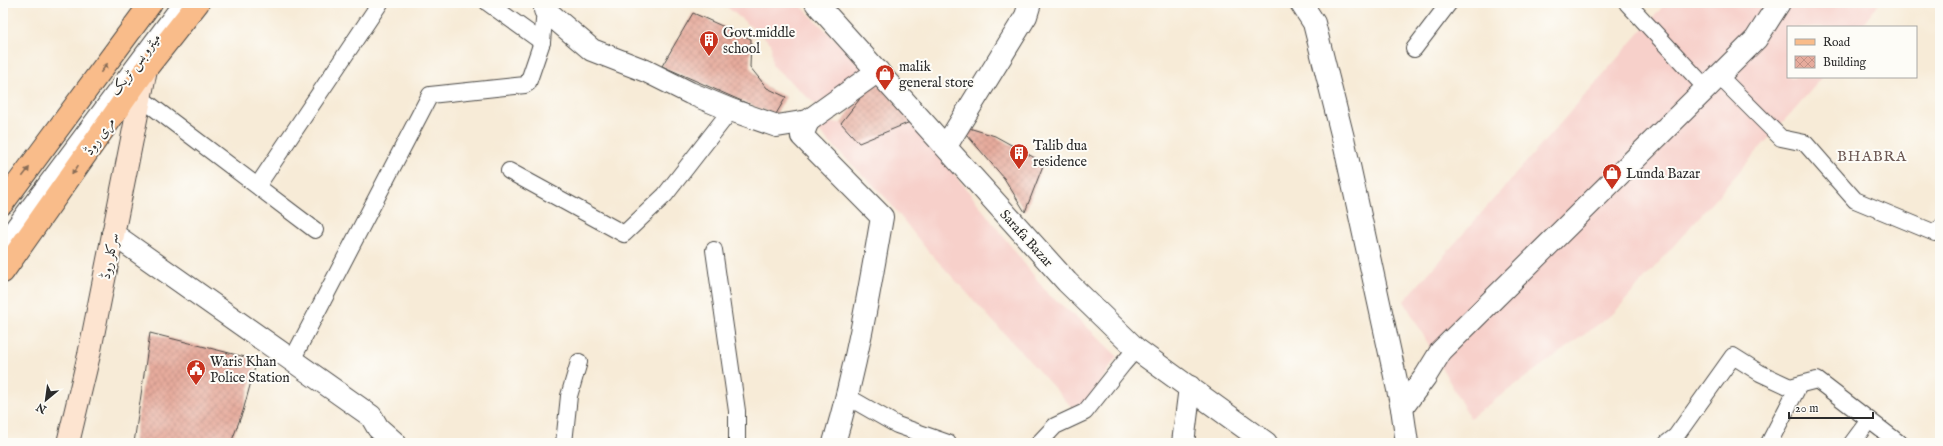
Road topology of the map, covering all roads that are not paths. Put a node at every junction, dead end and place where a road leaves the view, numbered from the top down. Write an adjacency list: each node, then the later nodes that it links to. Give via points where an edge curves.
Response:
1 (151, 3): 24 (main road, one-way to 1)
2 (181, 3): 28 (lane, میٹرو بس ٹریک)
3 (198, 3): 15 (main road, مری روڈ)
4 (380, 3): 23 (lane)
5 (488, 3): 13 (lane)
6 (816, 3): 16 (street, Sarafa Bazar)
7 (1030, 3): 21 (street, via 1026,16)
8 (1301, 3): 37 (street, via 1314,24 1344,138)
9 (1449, 3): 14 (lane)
10 (1627, 3): 17 (lane)
11 (1779, 3): 17 (street, via 1756,39)
12 (546, 6): 13 (lane); 19 (street, via 592,50 646,71)
13 (542, 42): 32 (lane, via 531,78 525,85 430,95)
14 (1414, 49)
15 (146, 69): 18 (street, سرکلر روڈ); 30 (main road, مری روڈ, one-way to 30)
16 (878, 71): 20 (street); 21 (street, Sarafa Bazar)
17 (1713, 82): 25 (lane, via 1781,138 1805,143 1855,200 1935,233); 37 (street, via 1441,351)
18 (141, 98): 23 (lane); 27 (street, سرکلر روڈ)
19 (731, 110): 20 (street, via 777,126); 22 (lane, via 665,196 624,234)
20 (808, 121): 36 (street, via 802,136 882,217)
21 (946, 146): 31 (street, Sarafa Bazar, via 1067,282)
22 (509, 171)
23 (258, 185): 26 (lane)
24 (3, 203)
25 (1940, 228)
26 (315, 230)
27 (113, 234): 32 (street); 39 (street, سرکلر روڈ, via 89,355)
28 (3, 241)
29 (714, 250): 42 (lane, via 737,411)
30 (3, 272)
31 (1136, 349): 35 (street, Sarafa Bazar); 45 (lane, via 1085,412 1055,426)
32 (292, 360): 40 (street, via 371,416 378,428)
33 (579, 362): 41 (lane, via 569,396)
34 (1799, 385): 38 (lane, via 1817,380); 49 (lane, via 1790,387 1760,373 1733,356 1676,436); 50 (lane)
35 (1190, 388): 46 (street); 47 (street, Sarafa Bazar)
36 (848, 397): 43 (street); 44 (lane, via 897,425)
37 (1402, 408): 48 (street)
38 (1869, 420): 51 (lane); 52 (lane)
39 (68, 443)
40 (395, 443)
41 (564, 443)
42 (737, 443)
43 (834, 443)
44 (948, 443)
45 (1038, 443)
46 (1183, 443)
47 (1266, 443)
48 (1407, 443)
49 (1667, 443)
50 (1769, 443)
51 (1852, 443)
52 (1899, 443)

